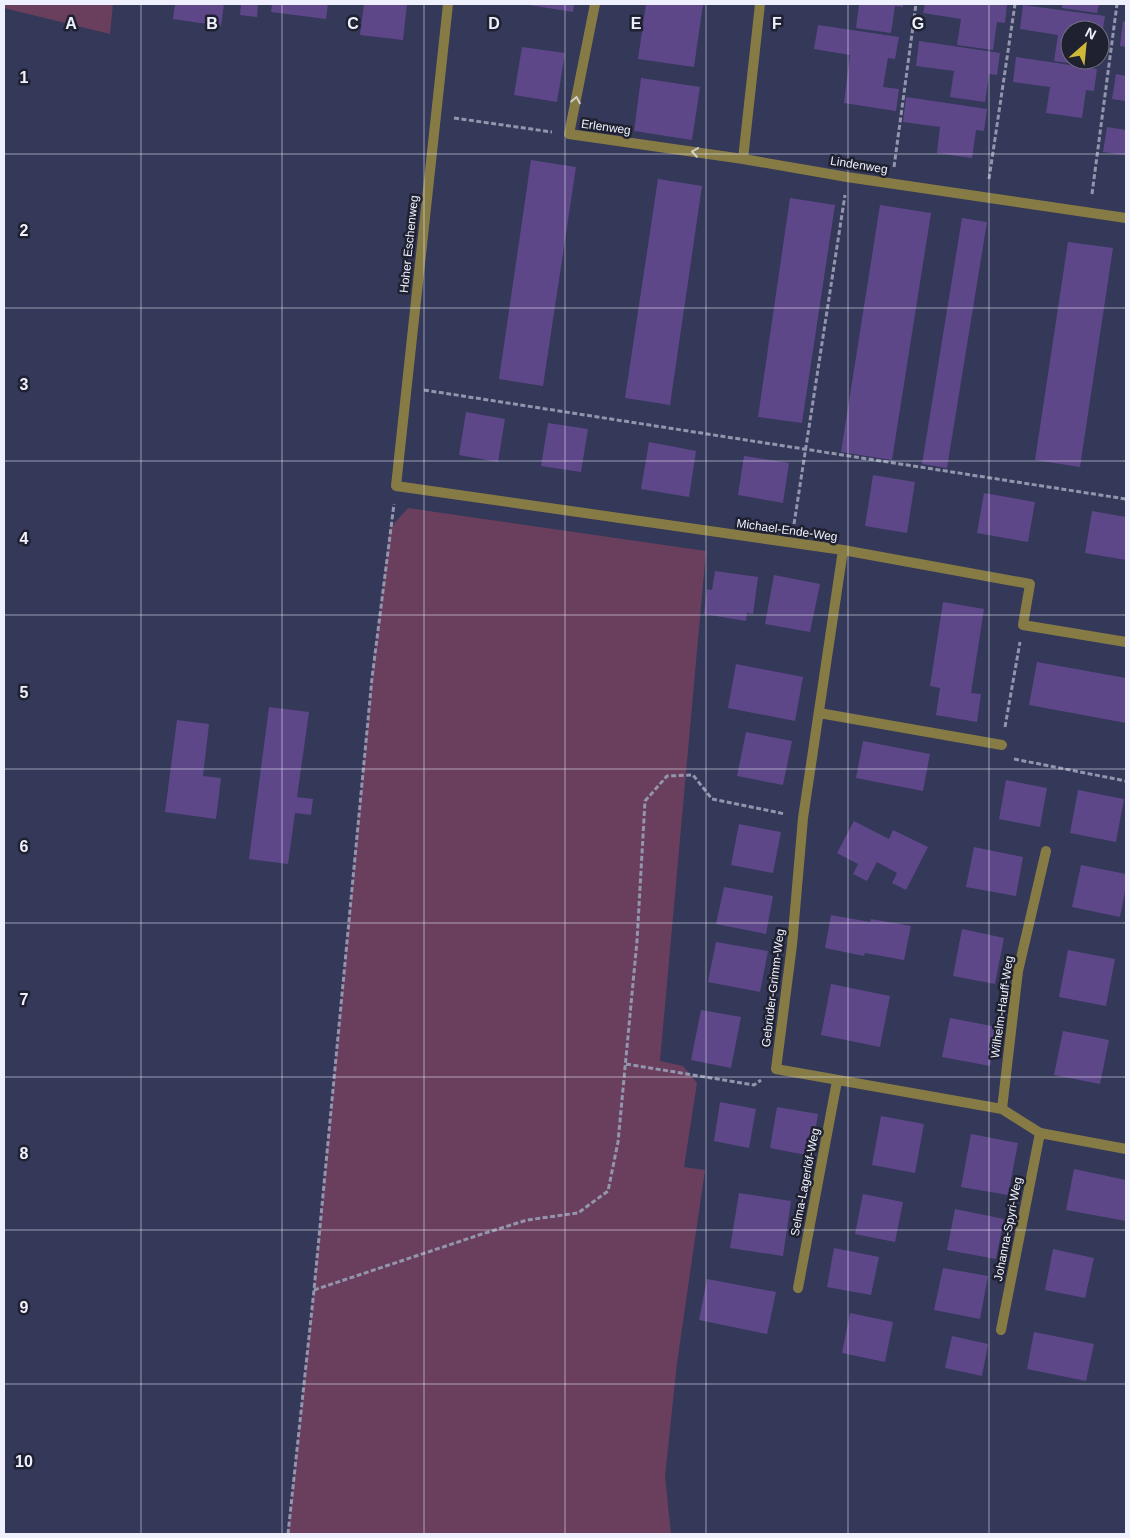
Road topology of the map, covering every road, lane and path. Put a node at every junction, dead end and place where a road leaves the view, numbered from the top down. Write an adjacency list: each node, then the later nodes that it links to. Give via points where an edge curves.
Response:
1 (448, 4): 7 (street, Hoher Eschenweg)
2 (595, 4): 8 (street, Erlenweg, one-way to 2)
3 (760, 4): 9 (street)
4 (916, 4): 11 (path)
5 (1015, 4): 12 (path)
6 (1117, 4): 13 (path)
7 (436, 115): 8 (path); 15 (street, Hoher Eschenweg)
8 (569, 134): 9 (street, Erlenweg, one-way to 8)
9 (743, 159): 10 (street, Lindenweg)
10 (848, 177): 11 (street, Lindenweg); 16 (path)
11 (892, 183): 12 (street, Lindenweg)
12 (986, 198): 13 (street, Lindenweg)
13 (1089, 213): 14 (street, Lindenweg)
14 (1126, 218)
15 (406, 388): 16 (path); 17 (street, Hoher Eschenweg)
16 (806, 450): 18 (path); 19 (path)
17 (396, 486): 19 (street, Michael-Ende-Weg); 35 (path, via 371,688)
18 (1126, 499)
19 (791, 543): 20 (street, Michael-Ende-Weg)
20 (843, 550): 21 (street, Michael-Ende-Weg, via 1030,584); 23 (street, Gebrüder-Grimm-Weg)
21 (1023, 625): 22 (street); 24 (path)
22 (1126, 642)
23 (819, 713): 24 (street); 26 (street, Gebrüder-Grimm-Weg)
24 (1002, 745): 25 (path, via 1000,756)
25 (1126, 781)
26 (803, 818): 28 (path, via 712,799 693,775 667,776 645,801); 29 (street, Gebrüder-Grimm-Weg, via 792,945)
27 (1046, 851): 31 (street, Wilhelm-Hauff-Weg, via 1018,972)
28 (626, 1064): 29 (path, via 754,1085); 35 (path, via 618,1142 608,1191 578,1213 527,1220)
29 (776, 1069): 30 (street)
30 (837, 1081): 31 (street); 34 (street, Selma-Lagerlöf-Weg)
31 (1002, 1109): 32 (street)
32 (1040, 1133): 33 (street); 36 (street, Johanna-Spyri-Weg)
33 (1126, 1149)
34 (798, 1288)
35 (314, 1290): 37 (path)
36 (1001, 1330)
37 (288, 1534)

